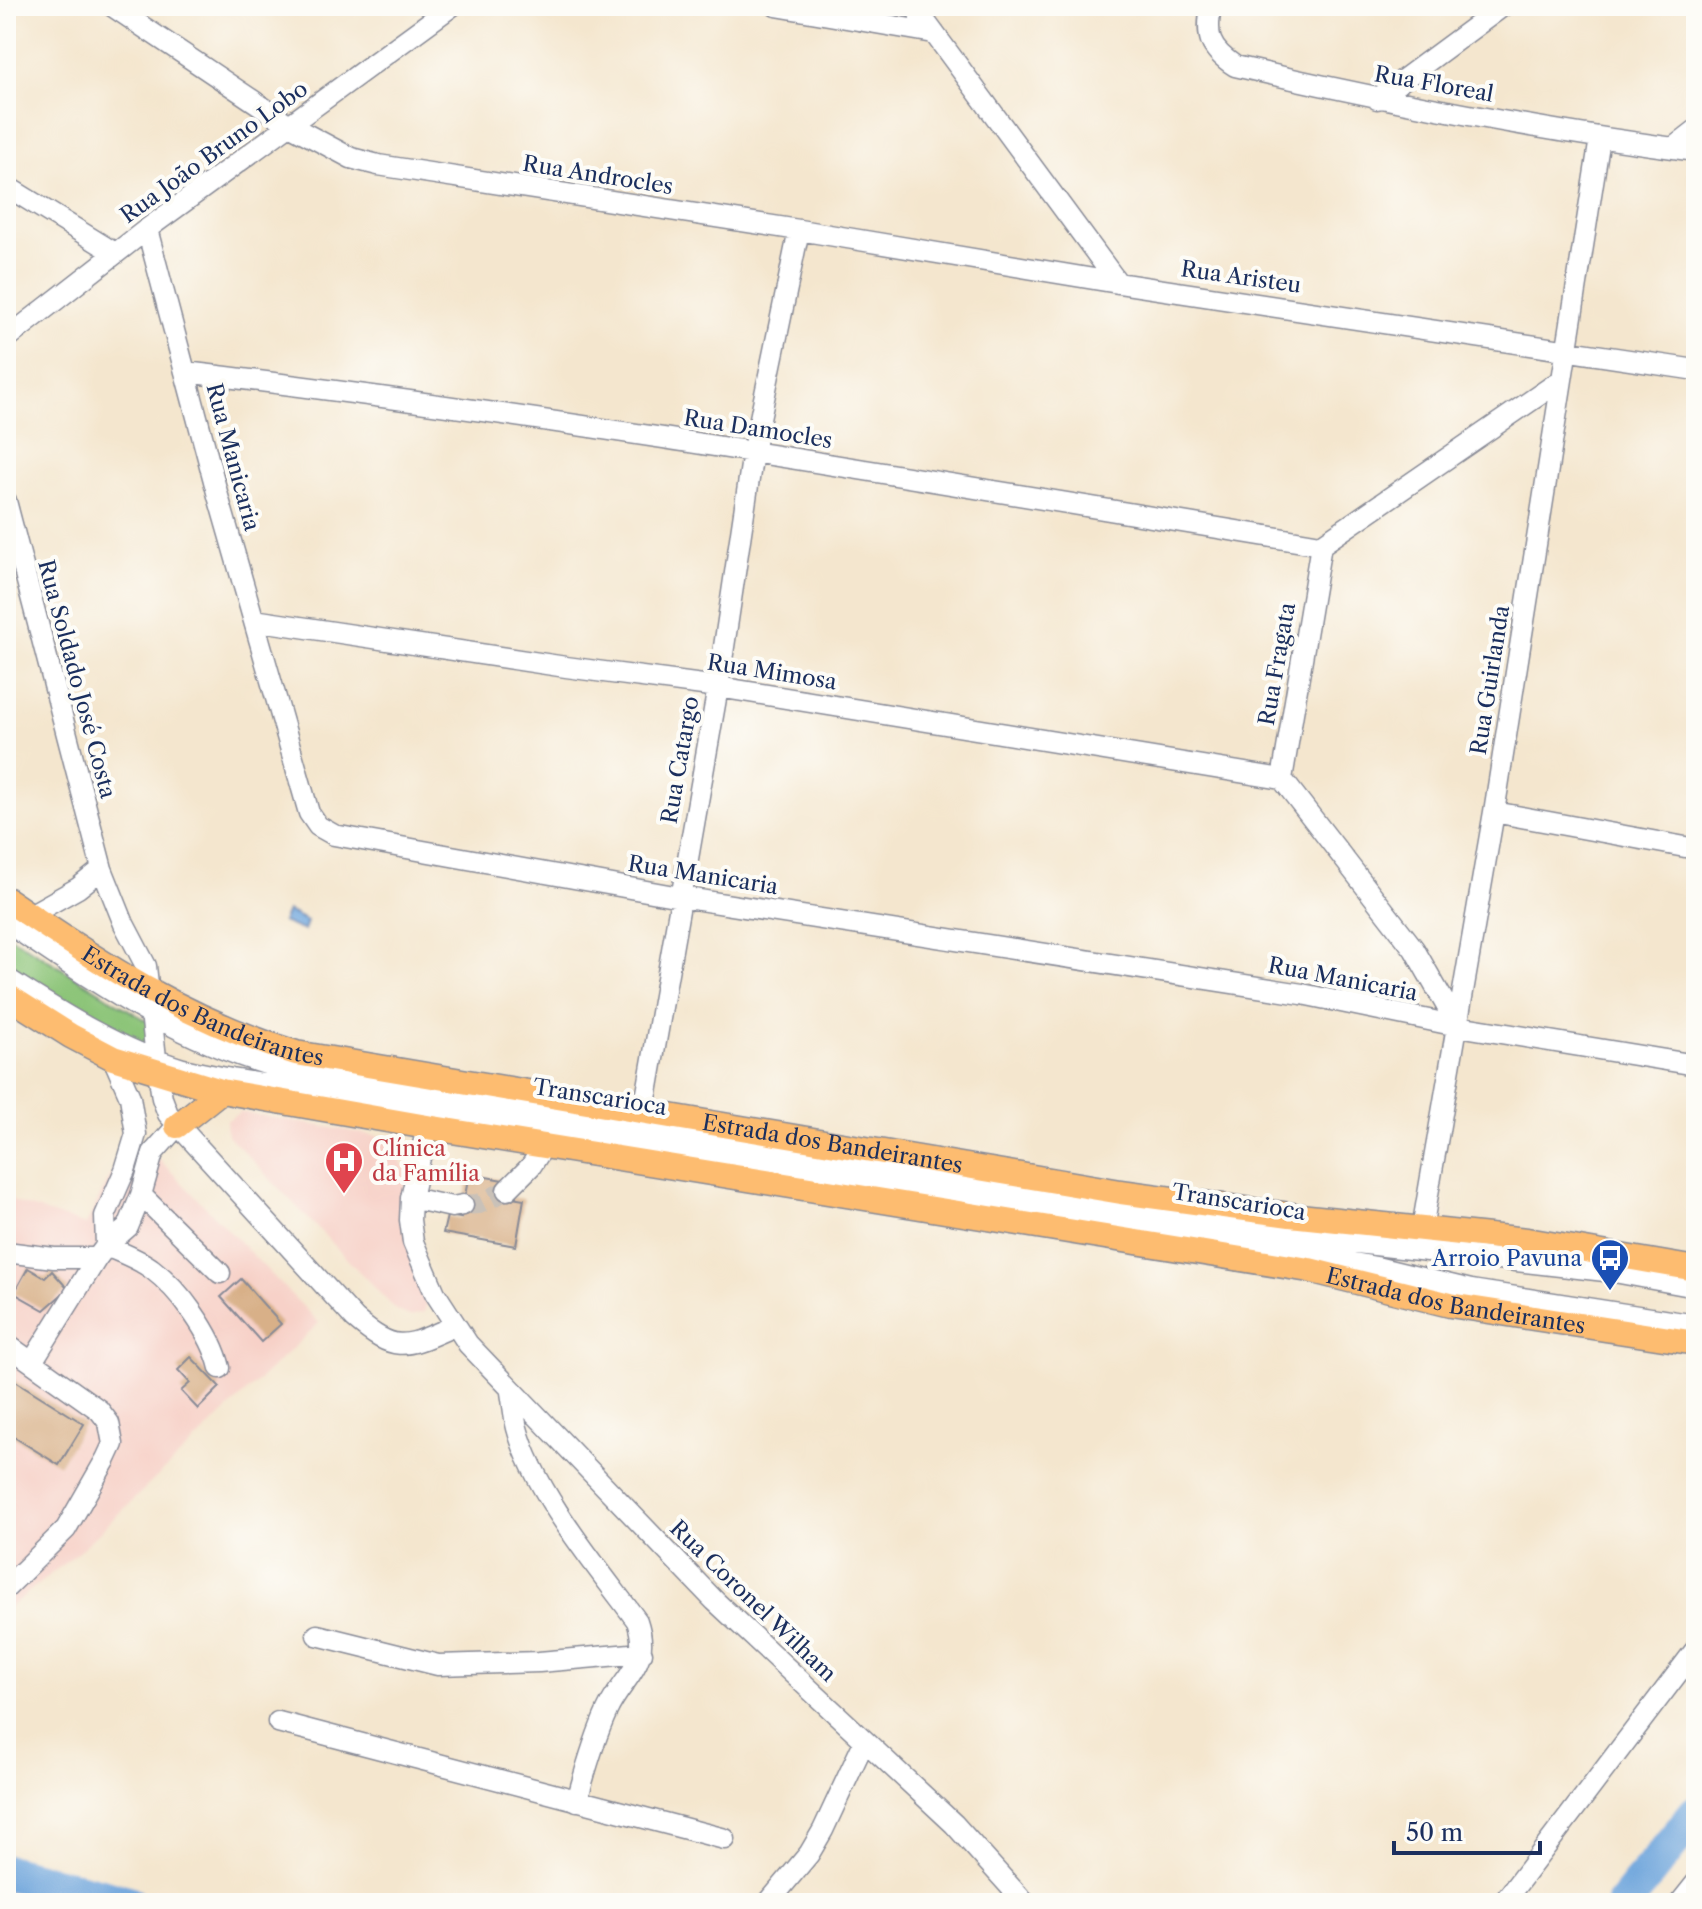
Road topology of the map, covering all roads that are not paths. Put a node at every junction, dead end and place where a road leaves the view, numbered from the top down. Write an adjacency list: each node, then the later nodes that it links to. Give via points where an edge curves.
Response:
1 (112, 6): 9 (street, Rua Androcles)
2 (452, 6): 9 (street, Rua João Bruno Lobo)
3 (776, 6): 7 (street)
4 (914, 6): 7 (street)
5 (1211, 6): 8 (street, Rua Floreal, via 1209,39 1235,66)
6 (1503, 6): 8 (street)
7 (934, 33): 18 (street)
8 (1377, 99): 11 (street, Rua Floreal)
9 (291, 126): 15 (street, Rua João Bruno Lobo); 16 (street, Rua Androcles, via 351,158 378,165)
10 (1696, 130): 12 (street)
11 (1600, 138): 12 (street, Rua Floreal); 20 (street, Rua Guirlanda)
12 (1673, 148): 13 (street, Rua Floreal)
13 (1696, 151)
14 (6, 186): 17 (street)
15 (147, 229): 17 (street, Rua João Bruno Lobo); 22 (street, Rua Manicaria)
16 (799, 230): 18 (street, Rua Androcles); 24 (street, Rua Catargo)
17 (115, 253): 19 (street, Rua João Bruno Lobo)
18 (1118, 283): 20 (street, Rua Aristeu)
19 (6, 339)
20 (1567, 349): 21 (street, Rua Aristeu); 23 (street, Rua Guirlanda)
21 (1696, 370)
22 (185, 372): 24 (street, Rua Damocles); 27 (street, Rua Manicaria)
23 (1561, 380): 26 (street); 30 (street, Rua Guirlanda)
24 (753, 452): 26 (street, Rua Damocles); 28 (street, Rua Catargo)
25 (6, 501): 32 (street, Rua Soldado José Costa)
26 (1321, 545): 29 (street, Rua Fragata)
27 (254, 620): 28 (street, Rua Mimosa); 33 (street, Rua Manicaria, via 309,813 318,826 334,835)
28 (718, 687): 29 (street, Rua Mimosa); 33 (street, Rua Catargo)
29 (1282, 779): 41 (street, via 1414,949)
30 (1494, 812): 31 (street); 41 (street, Rua Guirlanda)
31 (1696, 849)
32 (102, 869): 35 (street); 38 (street, Rua Soldado José Costa, via 146,966)
33 (680, 897): 41 (street, Rua Manicaria, via 1302,994); 46 (street, Rua Catargo)
34 (6, 899): 35 (main road, Estrada dos Bandeirantes)
35 (30, 915): 38 (main road, Estrada dos Bandeirantes)
36 (6, 922): 40 (street, Transcarioca)
37 (6, 978): 44 (street, Transcarioca)
38 (149, 991): 40 (street); 46 (main road, Estrada dos Bandeirantes, via 220,1027 296,1053)
39 (6, 995): 42 (main road, Estrada dos Bandeirantes)
40 (152, 1017): 44 (street); 59 (street, Transcarioca, via 251,1060 346,1081 1304,1237 1614,1272)
41 (1458, 1026): 43 (street, Rua Manicaria); 54 (street, Rua Guirlanda)
42 (113, 1058): 44 (main road, Estrada dos Bandeirantes); 56 (street, via 130,1097 136,1134 105,1216)
43 (1696, 1065)
44 (157, 1066): 45 (main road, Estrada dos Bandeirantes); 47 (street, via 165,1107); 60 (street, Transcarioca, via 1276,1249 1471,1290)
45 (221, 1091): 47 (main road); 48 (main road, Estrada dos Bandeirantes)
46 (644, 1110): 54 (main road, Estrada dos Bandeirantes, via 1121,1192)
47 (177, 1126): 51 (street, via 153,1153); 61 (street, via 376,1337 402,1345)
48 (427, 1127): 49 (main road, Estrada dos Bandeirantes); 52 (street, Rua Coronel Wilham)
49 (544, 1146): 50 (street); 62 (main road, Estrada dos Bandeirantes, via 1309,1270 1450,1305)
50 (507, 1190)
51 (141, 1195): 56 (street, via 128,1227); 58 (street)
52 (411, 1198): 53 (street); 61 (street, Rua Coronel Wilham, via 413,1242)
53 (463, 1205)
54 (1422, 1229): 57 (main road, Estrada dos Bandeirantes, via 1527,1240)
55 (7, 1250): 56 (street, via 54,1258)
56 (102, 1252): 64 (street); 65 (street, via 145,1264 168,1284 207,1331)
57 (1696, 1269)
58 (220, 1273)
59 (1696, 1287)
60 (1696, 1325)
61 (454, 1326): 66 (street, Rua Coronel Wilham)
62 (1696, 1343)
63 (6, 1344): 64 (street)
64 (32, 1362): 67 (street, via 99,1410 109,1423 113,1444 66,1529)
65 (220, 1368)
66 (511, 1392): 70 (street, via 530,1462 566,1524 637,1621); 72 (street, Rua Coronel Wilham, via 715,1601)
67 (6, 1588)
68 (317, 1635): 70 (street, via 438,1665)
69 (1696, 1649): 78 (street)
70 (642, 1653): 73 (street, via 607,1710)
71 (278, 1722): 73 (street)
72 (864, 1742): 76 (street, via 816,1842); 77 (street, Rua Coronel Wilham, via 954,1824)
73 (577, 1801): 74 (street)
74 (725, 1839)
75 (1696, 1883): 79 (street)
76 (768, 1903)
77 (1025, 1903)
78 (1503, 1903)
79 (1680, 1903)

